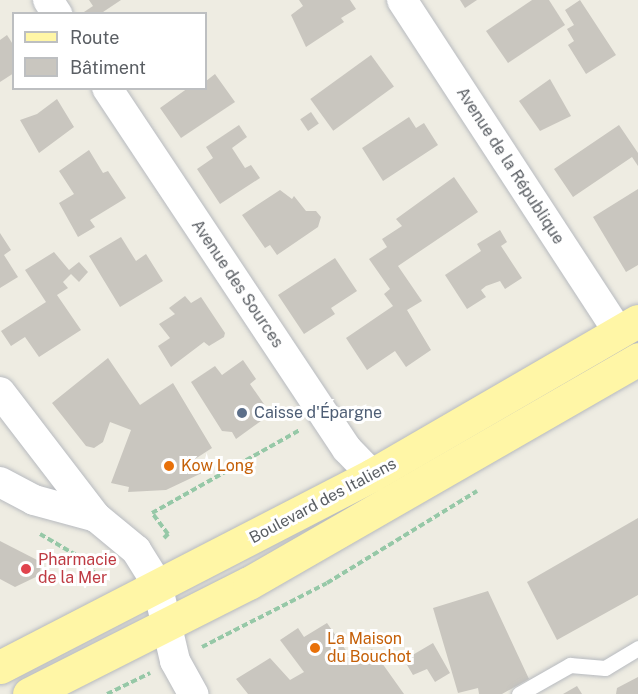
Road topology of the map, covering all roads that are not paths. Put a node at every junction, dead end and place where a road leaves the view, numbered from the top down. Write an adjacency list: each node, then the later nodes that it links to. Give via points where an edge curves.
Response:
1 (402, 0): 3 (street, Avenue de la République)
2 (108, 90): 6 (street, Avenue des Sources, via 347,449)
3 (628, 327): 6 (main road, Boulevard des Italiens)
4 (638, 359): 10 (main road, Boulevard des Italiens)
5 (0, 392): 8 (street)
6 (372, 475): 9 (main road, Boulevard des Italiens, via 213,559)
7 (0, 482): 8 (street, via 34,500)
8 (96, 517): 9 (street, via 114,529)
9 (150, 571): 10 (street); 12 (main road, Boulevard des Italiens)
10 (166, 627): 13 (main road, Boulevard des Italiens); 14 (street, via 175,661)
11 (638, 648): 15 (lane, via 604,668 570,665)
12 (0, 667)
13 (30, 694)
14 (193, 694)
15 (519, 694)

